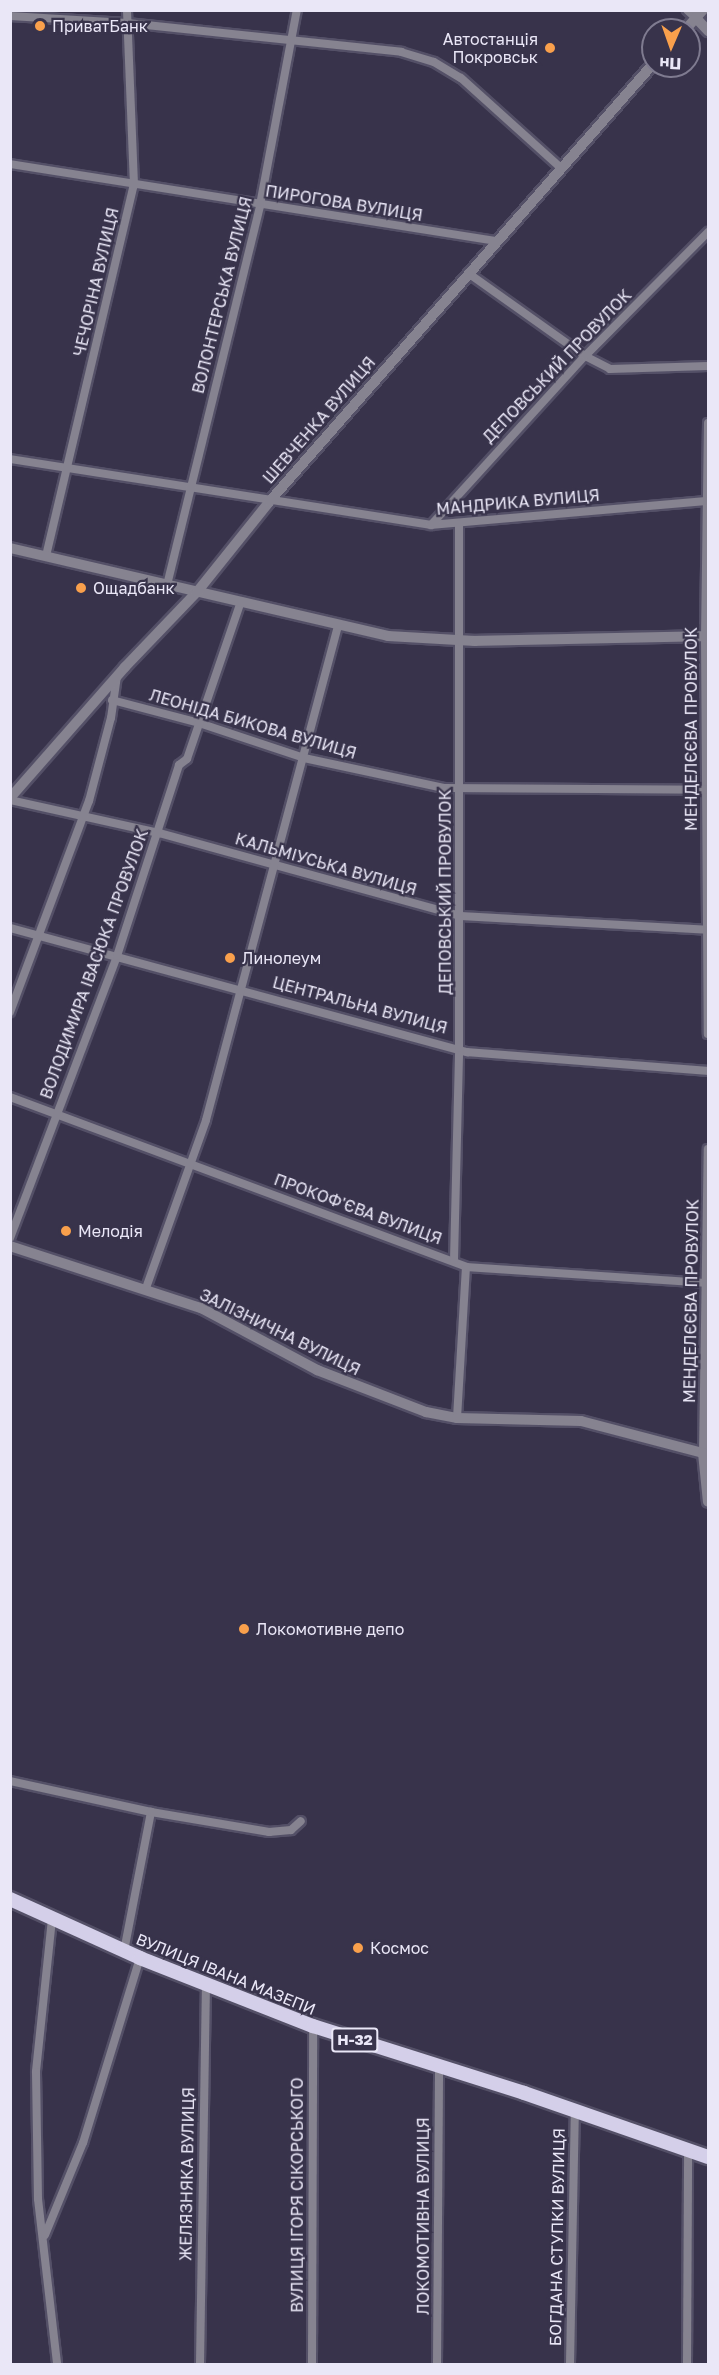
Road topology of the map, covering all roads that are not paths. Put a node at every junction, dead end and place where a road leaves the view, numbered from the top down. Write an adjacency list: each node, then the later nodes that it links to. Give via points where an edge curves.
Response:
1 (127, 10): 5 (street, ЧЕЧОРІНА ВУЛИЦЯ)
2 (297, 10): 7 (street, ВОЛОНТЕРСЬКА ВУЛИЦЯ)
3 (695, 13): 6 (street)
4 (10, 16): 5 (street)
5 (127, 23): 7 (street); 11 (street, ЧЕЧОРІНА ВУЛИЦЯ)
6 (708, 31)
7 (292, 39): 10 (street, via 401,52 434,62 461,78); 12 (street, ВОЛОНТЕРСЬКА ВУЛИЦЯ)
8 (641, 78): 10 (street, ШЕВЧЕНКА ВУЛИЦЯ)
9 (11, 166): 11 (street, ПИРОГОВА ВУЛИЦЯ)
10 (561, 168): 14 (street, ШЕВЧЕНКА ВУЛИЦЯ)
11 (134, 185): 12 (street, ПИРОГОВА ВУЛИЦЯ); 20 (street, ЧЕЧОРІНА ВУЛИЦЯ)
12 (260, 205): 14 (street, ПИРОГОВА ВУЛИЦЯ); 21 (street, ВОЛОНТЕРСЬКА ВУЛИЦЯ)
13 (708, 232): 16 (street, ДЕПОВСЬКИЙ ПРОВУЛОК)
14 (496, 241): 15 (street, ШЕВЧЕНКА ВУЛИЦЯ)
15 (468, 273): 16 (street); 23 (street, ШЕВЧЕНКА ВУЛИЦЯ)
16 (585, 356): 17 (street, via 610,369); 25 (street, ДЕПОВСЬКИЙ ПРОВУЛОК)
17 (708, 366)
18 (708, 423): 22 (street, МЕНДЕЛЄЄВА ПРОВУЛОК)
19 (10, 459): 20 (street, МАНДРИКА ВУЛИЦЯ)
20 (68, 468): 21 (street, МАНДРИКА ВУЛИЦЯ); 27 (street, ЧЕЧОРІНА ВУЛИЦЯ)
21 (190, 488): 23 (street, МАНДРИКА ВУЛИЦЯ); 28 (street, ВОЛОНТЕРСЬКА ВУЛИЦЯ)
22 (708, 501): 24 (street, МАНДРИКА ВУЛИЦЯ); 32 (street, МЕНДЕЛЄЄВА ПРОВУЛОК)
23 (269, 502): 25 (street, МАНДРИКА ВУЛИЦЯ); 29 (street, ШЕВЧЕНКА ВУЛИЦЯ)
24 (459, 524): 25 (street, МАНДРИКА ВУЛИЦЯ); 33 (street, ДЕПОВСЬКИЙ ПРОВУЛОК)
25 (431, 525)
26 (10, 548): 27 (street)
27 (46, 556): 28 (street)
28 (168, 585): 29 (street)
29 (197, 592): 30 (street); 34 (street, ШЕВЧЕНКА ВУЛИЦЯ)
30 (241, 601): 31 (street); 36 (street, ВОЛОДИМИРА ІВАСЮКА ПРОВУЛОК)
31 (338, 626): 33 (street, via 388,636); 37 (street)
32 (707, 636): 33 (street); 39 (street, МЕНДЕЛЄЄВА ПРОВУЛОК)
33 (460, 641): 38 (street, ДЕПОВСЬКИЙ ПРОВУЛОК)
34 (117, 676): 35 (street); 40 (street, ШЕВЧЕНКА ВУЛИЦЯ)
35 (112, 700): 36 (street, ЛЕОНІДА БИКОВА ВУЛИЦЯ); 41 (street, via 111,718)
36 (199, 723): 37 (street, ЛЕОНІДА БИКОВА ВУЛИЦЯ); 42 (street, ВОЛОДИМИРА ІВАСЮКА ПРОВУЛОК, via 187,759 179,765)
37 (304, 758): 38 (street, ЛЕОНІДА БИКОВА ВУЛИЦЯ); 43 (street)
38 (460, 790): 39 (street, ЛЕОНІДА БИКОВА ВУЛИЦЯ); 44 (street, ДЕПОВСЬКИЙ ПРОВУЛОК)
39 (708, 790): 46 (street, МЕНДЕЛЄЄВА ПРОВУЛОК)
40 (10, 799): 41 (street, КАЛЬМІУСЬКА ВУЛИЦЯ)
41 (83, 817): 42 (street, КАЛЬМІУСЬКА ВУЛИЦЯ); 47 (street)
42 (159, 833): 43 (street, КАЛЬМІУСЬКА ВУЛИЦЯ); 48 (street, ВОЛОДИМИРА ІВАСЮКА ПРОВУЛОК)
43 (276, 864): 44 (street, КАЛЬМІУСЬКА ВУЛИЦЯ); 49 (street)
44 (460, 916): 46 (street, КАЛЬМІУСЬКА ВУЛИЦЯ); 52 (street, ДЕПОВСЬКИЙ ПРОВУЛОК)
45 (10, 928): 47 (street, ЦЕНТРАЛЬНА ВУЛИЦЯ)
46 (707, 930): 51 (street, МЕНДЕЛЄЄВА ПРОВУЛОК)
47 (41, 936): 48 (street, ЦЕНТРАЛЬНА ВУЛИЦЯ); 50 (street)
48 (117, 956): 49 (street, ЦЕНТРАЛЬНА ВУЛИЦЯ); 55 (street, ВОЛОДИМИРА ІВАСЮКА ПРОВУЛОК)
49 (240, 988): 52 (street, ЦЕНТРАЛЬНА ВУЛИЦЯ); 57 (street, via 206,1120)
50 (10, 1012)
51 (708, 1035)
52 (459, 1048): 53 (street, ЦЕНТРАЛЬНА ВУЛИЦЯ, via 466,1052); 60 (street, ДЕПОВСЬКИЙ ПРОВУЛОК)
53 (708, 1071)
54 (10, 1097): 55 (street, ПРОКОФ'ЄВА ВУЛИЦЯ)
55 (54, 1113): 57 (street, ПРОКОФ'ЄВА ВУЛИЦЯ); 58 (street, ВОЛОДИМИРА ІВАСЮКА ПРОВУЛОК)
56 (708, 1149): 62 (street, МЕНДЕЛЄЄВА ПРОВУЛОК)
57 (190, 1162): 60 (street, ПРОКОФ'ЄВА ВУЛИЦЯ); 63 (street)
58 (10, 1238)
59 (10, 1246): 63 (street, ЗАЛІЗНИЧНА ВУЛИЦЯ)
60 (454, 1260): 61 (street, ПРОКОФ'ЄВА ВУЛИЦЯ)
61 (466, 1267): 62 (street, ПРОКОФ'ЄВА ВУЛИЦЯ); 64 (street)
62 (706, 1283): 65 (street, МЕНДЕЛЄЄВА ПРОВУЛОК)
63 (146, 1288): 64 (street, ЗАЛІЗНИЧНА ВУЛИЦЯ, via 201,1308 316,1370 426,1413)
64 (457, 1418): 65 (street, ЗАЛІЗНИЧНА ВУЛИЦЯ, via 581,1421)
65 (703, 1453): 66 (street)
66 (708, 1502)
67 (10, 1780): 68 (street)
68 (151, 1812): 69 (street, via 269,1832 291,1830); 72 (street)
69 (301, 1821)
70 (10, 1899): 71 (main road, ВУЛИЦЯ ІВАНА МАЗЕПИ / Н-32)
71 (51, 1919): 72 (main road, ВУЛИЦЯ ІВАНА МАЗЕПИ / Н-32); 80 (street, via 36,2072 38,2199)
72 (124, 1951): 73 (main road, ВУЛИЦЯ ІВАНА МАЗЕПИ / Н-32)
73 (140, 1958): 74 (main road, ВУЛИЦЯ ІВАНА МАЗЕПИ / Н-32); 80 (street, via 83,2143)
74 (206, 1984): 75 (main road, ВУЛИЦЯ ІВАНА МАЗЕПИ / Н-32); 82 (street, ЖЕЛЯЗНЯКА ВУЛИЦЯ)
75 (313, 2026): 76 (main road, ВУЛИЦЯ ІВАНА МАЗЕПИ / Н-32); 83 (street, ВУЛИЦЯ ІГОРЯ СІКОРСЬКОГО)
76 (439, 2067): 77 (main road, ВУЛИЦЯ ІВАНА МАЗЕПИ / Н-32); 84 (street, ЛОКОМОТИВНА ВУЛИЦЯ)
77 (575, 2110): 78 (main road, ВУЛИЦЯ ІВАНА МАЗЕПИ / Н-32); 85 (street, БОГДАНА СТУПКИ ВУЛИЦЯ)
78 (687, 2150): 79 (main road, ВУЛИЦЯ ІВАНА МАЗЕПИ / Н-32); 86 (street)
79 (708, 2157)
80 (44, 2238): 81 (street)
81 (57, 2364)
82 (200, 2364)
83 (312, 2364)
84 (437, 2364)
85 (570, 2364)
86 (687, 2364)

